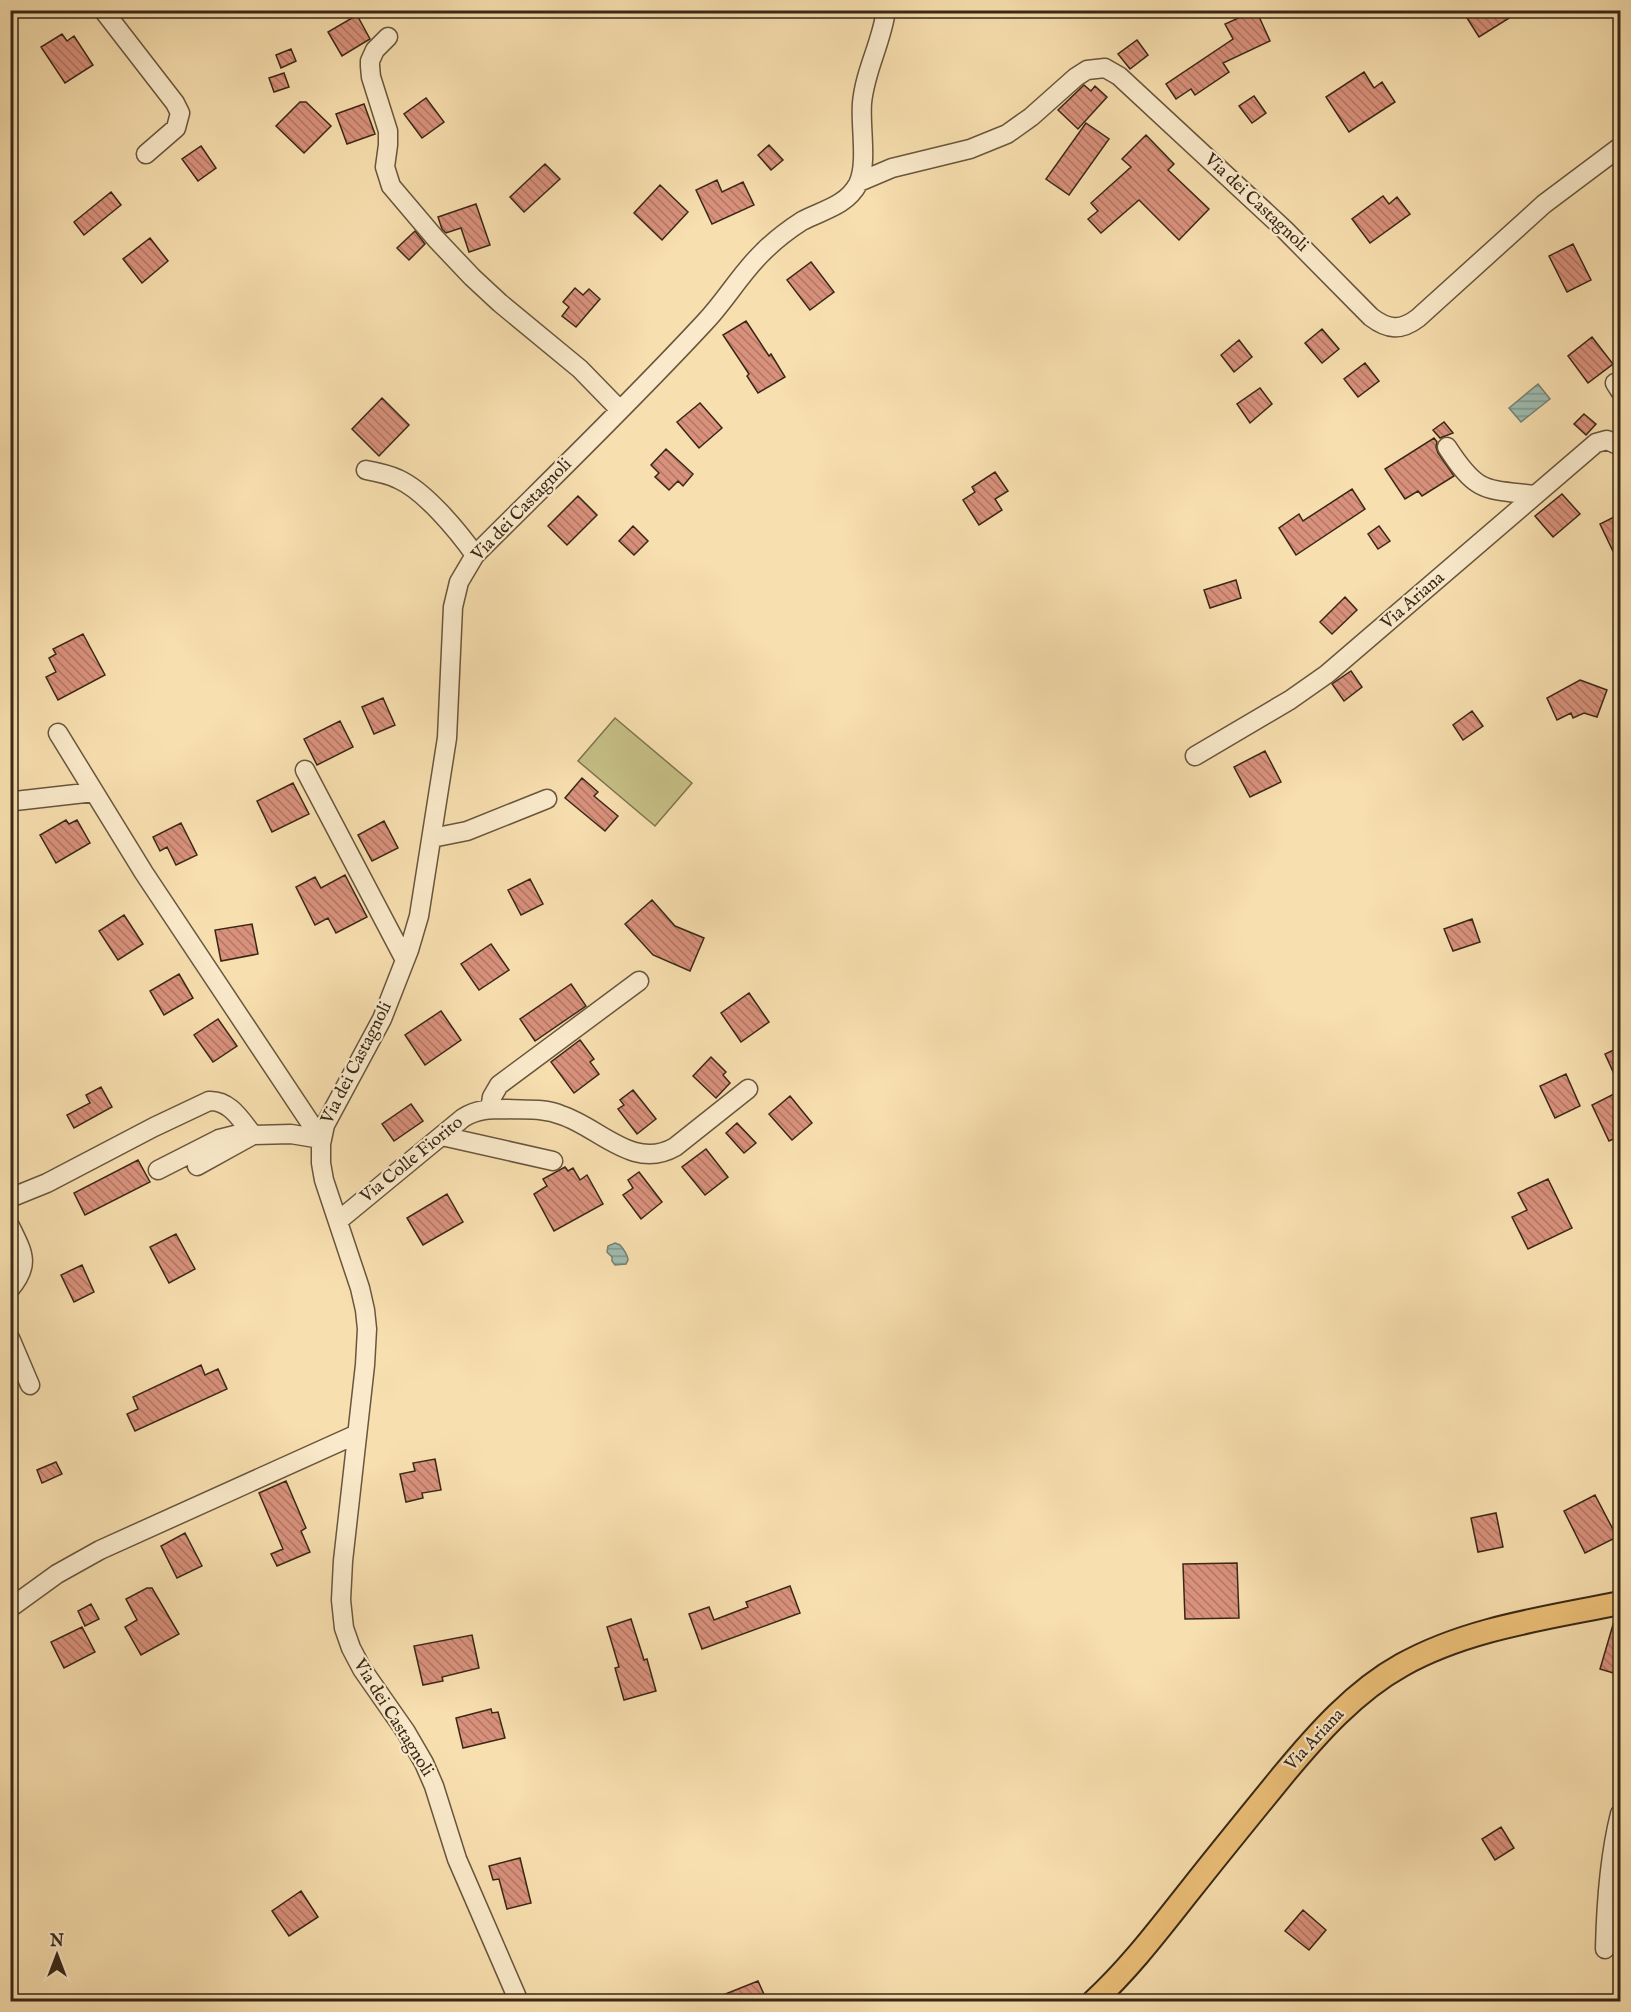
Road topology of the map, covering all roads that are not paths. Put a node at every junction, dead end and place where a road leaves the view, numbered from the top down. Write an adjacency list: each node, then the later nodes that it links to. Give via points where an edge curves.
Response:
1 (103, 10): 5 (street, via 180,112 176,128)
2 (886, 10): 6 (street, via 864,89)
3 (387, 36): 7 (street, via 375,50 370,66 388,131 385,167 391,186 477,281 580,369)
4 (1620, 147): 6 (street, Via dei Castagnoli, via 1544,204 1418,318 1393,328 1371,317 1285,230 1119,76 1105,68 1081,73 1023,123 997,138 892,168)
5 (146, 154)
6 (859, 182): 7 (street, Via dei Castagnoli, via 843,201 791,228 764,251 707,320)
7 (619, 409): 12 (street, Via dei Castagnoli)
8 (1620, 446): 11 (street, Via Ariana, via 1607,440 1596,443)
9 (1447, 447): 11 (street, via 1465,474 1481,486)
10 (366, 470): 12 (street, via 388,474 409,486 453,526)
11 (1535, 495): 14 (street, Via Ariana, via 1320,680)
12 (475, 555): 19 (street, Via dei Castagnoli, via 459,582 453,608 448,730)
13 (58, 733): 16 (street)
14 (1195, 756)
15 (305, 770): 20 (street)
16 (94, 792): 18 (street); 26 (street)
17 (547, 799): 19 (street, via 467,831)
18 (15, 801)
19 (432, 838): 20 (street, Via dei Castagnoli, via 419,916)
20 (405, 960): 26 (street, Via dei Castagnoli, via 375,1034 330,1114)
21 (639, 981): 23 (street, via 499,1085)
22 (748, 1089): 23 (street, Via Colle Fiorito, via 664,1153 624,1149 559,1113)
23 (490, 1109): 25 (street, Via Colle Fiorito, via 470,1113)
24 (253, 1135): 26 (street, via 291,1134); 28 (street); 29 (street, via 228,1136); 30 (street, via 224,1103 209,1101)
25 (442, 1136): 27 (street); 31 (street, Via Colle Fiorito)
26 (321, 1139): 31 (street, Via dei Castagnoli, via 323,1173)
27 (553, 1161)
28 (197, 1166)
29 (158, 1170)
30 (10, 1198)
31 (338, 1221): 36 (street, Via dei Castagnoli, via 367,1320)
32 (10, 1226): 33 (street, via 24,1264)
33 (10, 1289)
34 (10, 1338): 35 (street)
35 (30, 1385)
36 (357, 1434): 38 (street, via 100,1550 57,1574); 41 (street, Via dei Castagnoli, via 342,1573 344,1628 362,1669 424,1763 457,1859)
37 (1620, 1603): 42 (main road, Via Ariana, via 1458,1641 1411,1660 1376,1682 1308,1746 1135,1959)
38 (10, 1608)
39 (1620, 1814): 40 (street, via 1611,1863)
40 (1605, 1949)
41 (519, 2001)
42 (1093, 2001)

